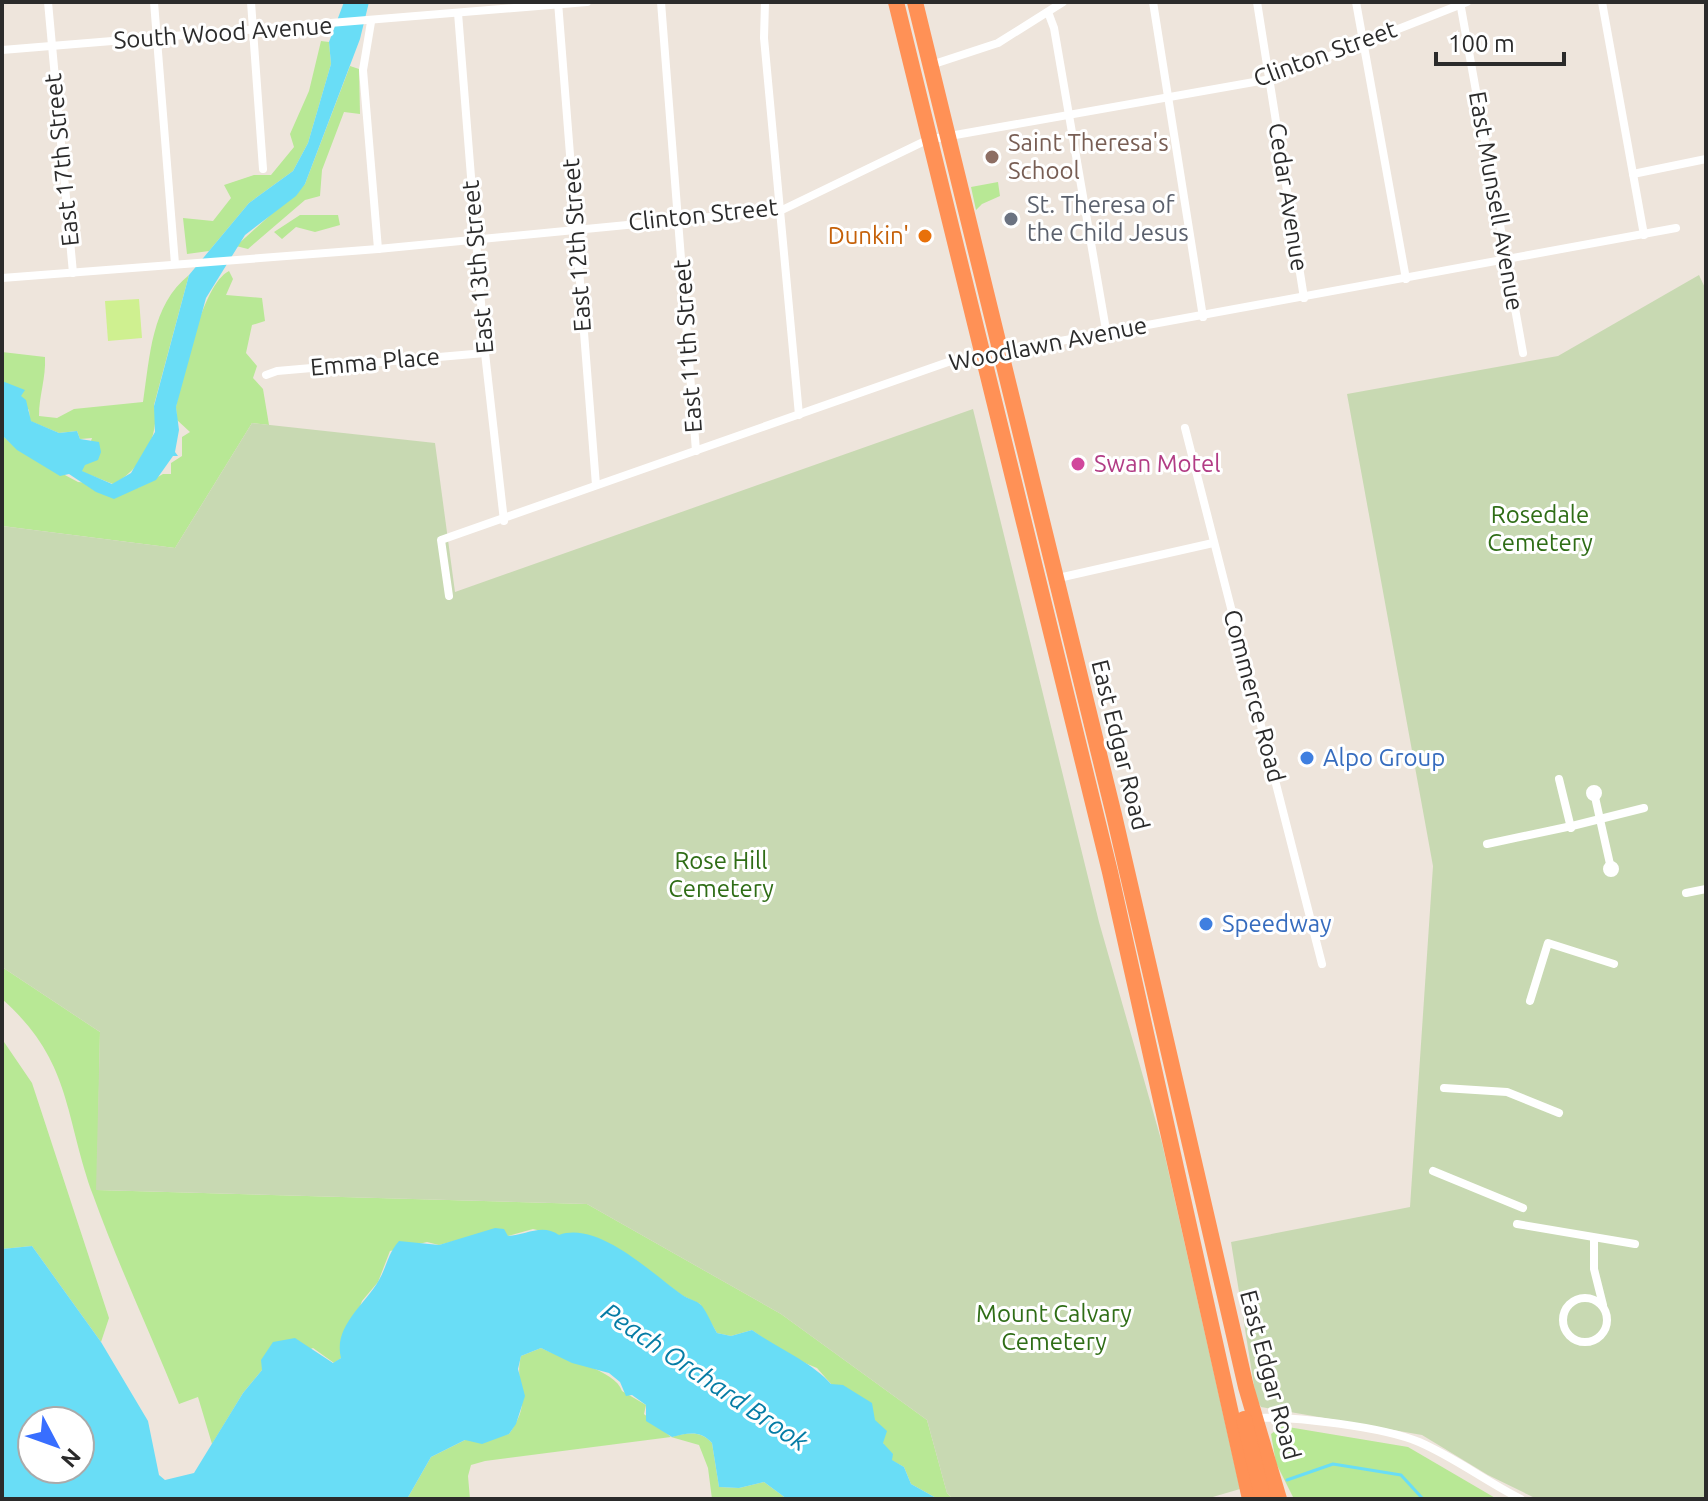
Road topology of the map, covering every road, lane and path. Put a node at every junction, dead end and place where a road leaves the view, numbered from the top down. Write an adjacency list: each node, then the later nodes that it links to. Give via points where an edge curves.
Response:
1 (48, 2): 22 (street, East 17th Street)
2 (154, 2): 20 (street)
3 (251, 2): 19 (street)
4 (587, 2): 15 (street, South Wood Avenue)
5 (661, 2): 34 (street, East 11th Street)
6 (765, 2): 33 (street)
7 (896, 2): 29 (highway)
8 (915, 2): 24 (highway, East Edgar Road)
9 (1063, 2): 16 (street)
10 (1153, 2): 26 (street)
11 (1257, 2): 25 (street, Cedar Avenue)
12 (1356, 2): 21 (street)
13 (1462, 2): 21 (street, Clinton Street); 40 (street, East Munsell Avenue)
14 (1602, 2): 32 (street)
15 (558, 3): 17 (street, South Wood Avenue); 36 (street, East 12th Street)
16 (1048, 12): 24 (street, via 998,43); 27 (street)
17 (458, 13): 18 (street, South Wood Avenue); 38 (street, East 13th Street)
18 (369, 22): 19 (street, South Wood Avenue); 39 (street, via 363,70)
19 (253, 30): 20 (street, South Wood Avenue); 31 (street)
20 (157, 37): 22 (street, South Wood Avenue); 41 (street)
21 (1363, 41): 25 (street, Clinton Street); 44 (street)
22 (52, 46): 23 (street, South Wood Avenue); 42 (street, East 17th Street)
23 (2, 50)
24 (931, 65): 28 (highway, East Edgar Road)
25 (1271, 79): 26 (street, Clinton Street); 45 (street, Cedar Avenue)
26 (1170, 97): 27 (street, Clinton Street); 46 (street)
27 (1067, 115): 28 (street, Clinton Street); 47 (street)
28 (946, 137): 29 (street, Clinton Street); 48 (highway, East Edgar Road)
29 (927, 140): 33 (street, Clinton Street); 51 (highway, East Edgar Road)
30 (1706, 159): 32 (street)
31 (263, 169)
32 (1633, 174): 37 (street)
33 (780, 210): 34 (street, Clinton Street); 53 (street)
34 (678, 219): 36 (street, Clinton Street); 55 (street, East 11th Street)
35 (1676, 228): 37 (street, Woodlawn Avenue)
36 (576, 229): 38 (street, Clinton Street); 56 (street, East 12th Street)
37 (1644, 235): 40 (street, Woodlawn Avenue)
38 (476, 238): 39 (street, Clinton Street); 49 (street, East 13th Street)
39 (378, 249): 41 (street, Clinton Street)
40 (1507, 261): 44 (street, Woodlawn Avenue); 50 (street, East Munsell Avenue)
41 (175, 264): 42 (street, Clinton Street)
42 (73, 273): 43 (street, Clinton Street)
43 (2, 278)
44 (1406, 279): 45 (street, Woodlawn Avenue)
45 (1304, 298): 46 (street, Woodlawn Avenue)
46 (1203, 317): 47 (street, Woodlawn Avenue)
47 (1106, 330): 48 (street, Woodlawn Avenue)
48 (999, 351): 51 (street, Woodlawn Avenue); 59 (highway, East Edgar Road)
49 (485, 353): 52 (street, Emma Place); 57 (street, East 13th Street)
50 (1523, 353)
51 (980, 355): 53 (street, Woodlawn Avenue); 83 (highway, East Edgar Road, via 1110,872)
52 (266, 375)
53 (799, 415): 55 (street, Woodlawn Avenue)
54 (1185, 428): 58 (street, Commerce Road)
55 (696, 451): 56 (street, Woodlawn Avenue)
56 (596, 485): 57 (street, Woodlawn Avenue)
57 (504, 521): 60 (street, Woodlawn Avenue, via 441,540)
58 (1213, 543): 59 (street); 70 (street, Commerce Road)
59 (1054, 579): 81 (highway, East Edgar Road)
60 (449, 596)
61 (1559, 779): 65 (street)
62 (1595, 797): 64 (street)
63 (1644, 808): 64 (street)
64 (1600, 819): 65 (street); 67 (street)
65 (1569, 825): 66 (street)
66 (1487, 844)
67 (1610, 864)
68 (1706, 889): 69 (street)
69 (1686, 893)
70 (1322, 964)
71 (1614, 964): 72 (street, via 1548,943)
72 (1530, 1001)
73 (1444, 1088): 74 (street, via 1507,1092)
74 (1559, 1113)
75 (1433, 1171): 76 (street)
76 (1523, 1208)
77 (1517, 1224): 78 (street)
78 (1594, 1240): 79 (street); 80 (street, via 1594,1269)
79 (1635, 1244)
80 (1604, 1307): 80 (street, via 1589,1298 1572,1302 1563,1317 1567,1334 1582,1343 1599,1339 1608,1324)
81 (1235, 1342): 82 (highway, East Edgar Road); 84 (highway, via 1242,1408)
82 (1255, 1418): 85 (highway, East Edgar Road); 86 (street, via 1400,1436)
83 (1250, 1499)
84 (1263, 1499)
85 (1279, 1499)
86 (1521, 1499)

